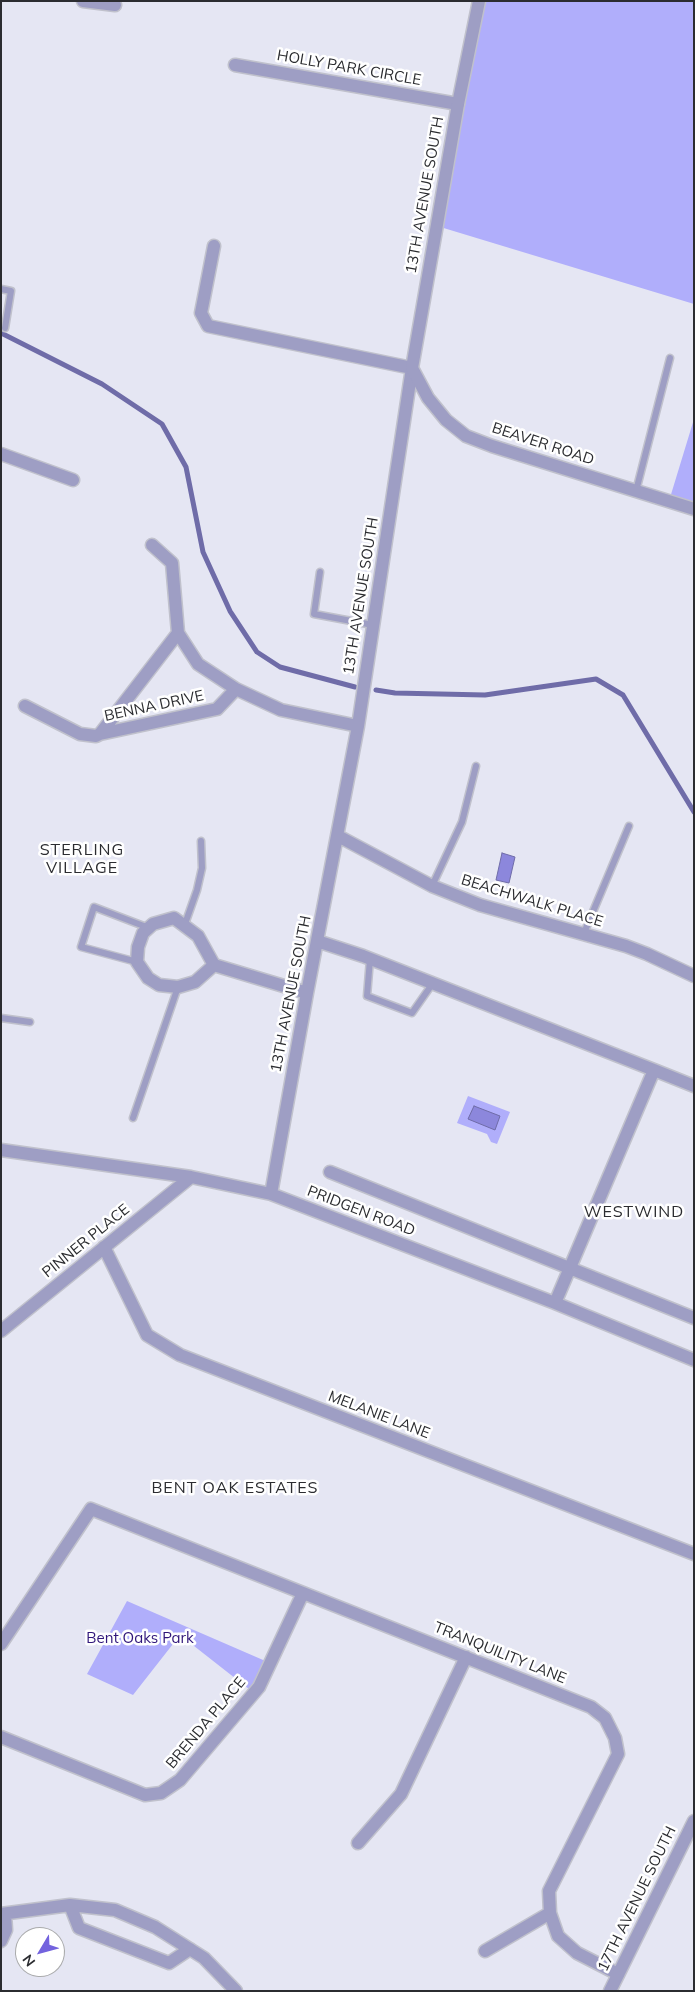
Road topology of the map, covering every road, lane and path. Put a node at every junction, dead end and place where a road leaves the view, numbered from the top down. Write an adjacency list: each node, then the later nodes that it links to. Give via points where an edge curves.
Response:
1 (82, 1): 3 (street)
2 (479, 1): 5 (street, 13TH AVENUE SOUTH)
3 (116, 5)
4 (235, 65): 5 (street, HOLLY PARK CIRCLE)
5 (458, 104): 10 (street, 13TH AVENUE SOUTH)
6 (214, 246): 10 (street, via 200,313 208,326)
7 (1, 289): 8 (lane, via 11,291)
8 (5, 328)
9 (670, 358): 13 (lane)
10 (412, 368): 13 (street, BEAVER ROAD, via 428,398 446,420 466,436); 17 (street, 13TH AVENUE SOUTH)
11 (1, 454): 12 (street)
12 (73, 480)
13 (636, 490): 14 (street, BEAVER ROAD)
14 (694, 509)
15 (152, 545): 18 (street, BENNA DRIVE, via 172,563)
16 (320, 572): 17 (lane, via 314,614)
17 (373, 625): 21 (street, 13TH AVENUE SOUTH)
18 (178, 633): 19 (street, BENNA DRIVE, via 198,664); 22 (street, BENNA DRIVE)
19 (236, 689): 21 (street, BENNA DRIVE, via 281,710); 22 (street, BENNA DRIVE, via 217,709)
20 (25, 706): 22 (street, BENNA DRIVE, via 80,734)
21 (358, 726): 25 (street, 13TH AVENUE SOUTH)
22 (100, 734)
23 (476, 766): 27 (lane, via 462,822)
24 (629, 826): 30 (lane)
25 (338, 836): 27 (street, BEACHWALK PLACE); 31 (street, 13TH AVENUE SOUTH)
26 (201, 841): 28 (lane, via 202,868)
27 (432, 886): 30 (street, BEACHWALK PLACE, via 480,905)
28 (185, 924): 29 (street, via 174,918); 34 (street, via 198,936)
29 (149, 928): 33 (street, via 138,947); 33 (lane, via 94,907 81,947)
30 (584, 933): 35 (street, BEACHWALK PLACE, via 647,954)
31 (317, 941): 32 (street); 38 (street, 13TH AVENUE SOUTH)
32 (370, 959): 36 (street); 36 (lane, via 367,996 385,1003 412,1013)
33 (137, 962): 37 (street, via 148,978 159,985)
34 (214, 965): 37 (street, via 195,982); 38 (street)
35 (694, 976)
36 (433, 983): 41 (street)
37 (178, 987): 43 (lane)
38 (307, 992): 47 (street, 13TH AVENUE SOUTH)
39 (1, 1018): 40 (lane)
40 (30, 1022)
41 (654, 1070): 42 (street); 49 (street)
42 (694, 1086)
43 (133, 1118)
44 (1, 1150): 46 (street, PRIDGEN ROAD)
45 (330, 1172): 49 (street)
46 (191, 1176): 47 (street, PRIDGEN ROAD); 48 (street, PINNER PLACE)
47 (271, 1194): 50 (street, PRIDGEN ROAD)
48 (104, 1247): 52 (street, PINNER PLACE); 54 (street, MELANIE LANE, via 147,1335 180,1355)
49 (570, 1268): 50 (street); 51 (street)
50 (555, 1304): 53 (street, PRIDGEN ROAD)
51 (694, 1318)
52 (1, 1331)
53 (694, 1360)
54 (694, 1554)
55 (303, 1593): 56 (street, TRANQUILITY LANE, via 91,1509); 57 (street, TRANQUILITY LANE); 58 (street, BRENDA PLACE, via 259,1687 180,1780 161,1793 145,1795)
56 (1, 1644)
57 (466, 1657): 60 (street, via 402,1794); 62 (street, TRANQUILITY LANE, via 591,1707 606,1718 615,1738 618,1754 549,1891)
58 (1, 1737)
59 (694, 1821): 67 (street, 17TH AVENUE SOUTH)
60 (358, 1842)
61 (70, 1904): 63 (street); 65 (street, via 115,1910 155,1927); 65 (street, via 79,1928 169,1963)
62 (550, 1913): 66 (street); 67 (street, TRANQUILITY LANE, via 558,1936 577,1954)
63 (3, 1914): 64 (street, via 6,1930)
64 (1, 1941)
65 (190, 1949): 68 (street, via 204,1958)
66 (485, 1951)
67 (618, 1974): 69 (street, 17TH AVENUE SOUTH)
68 (233, 1989)
69 (610, 1991)

